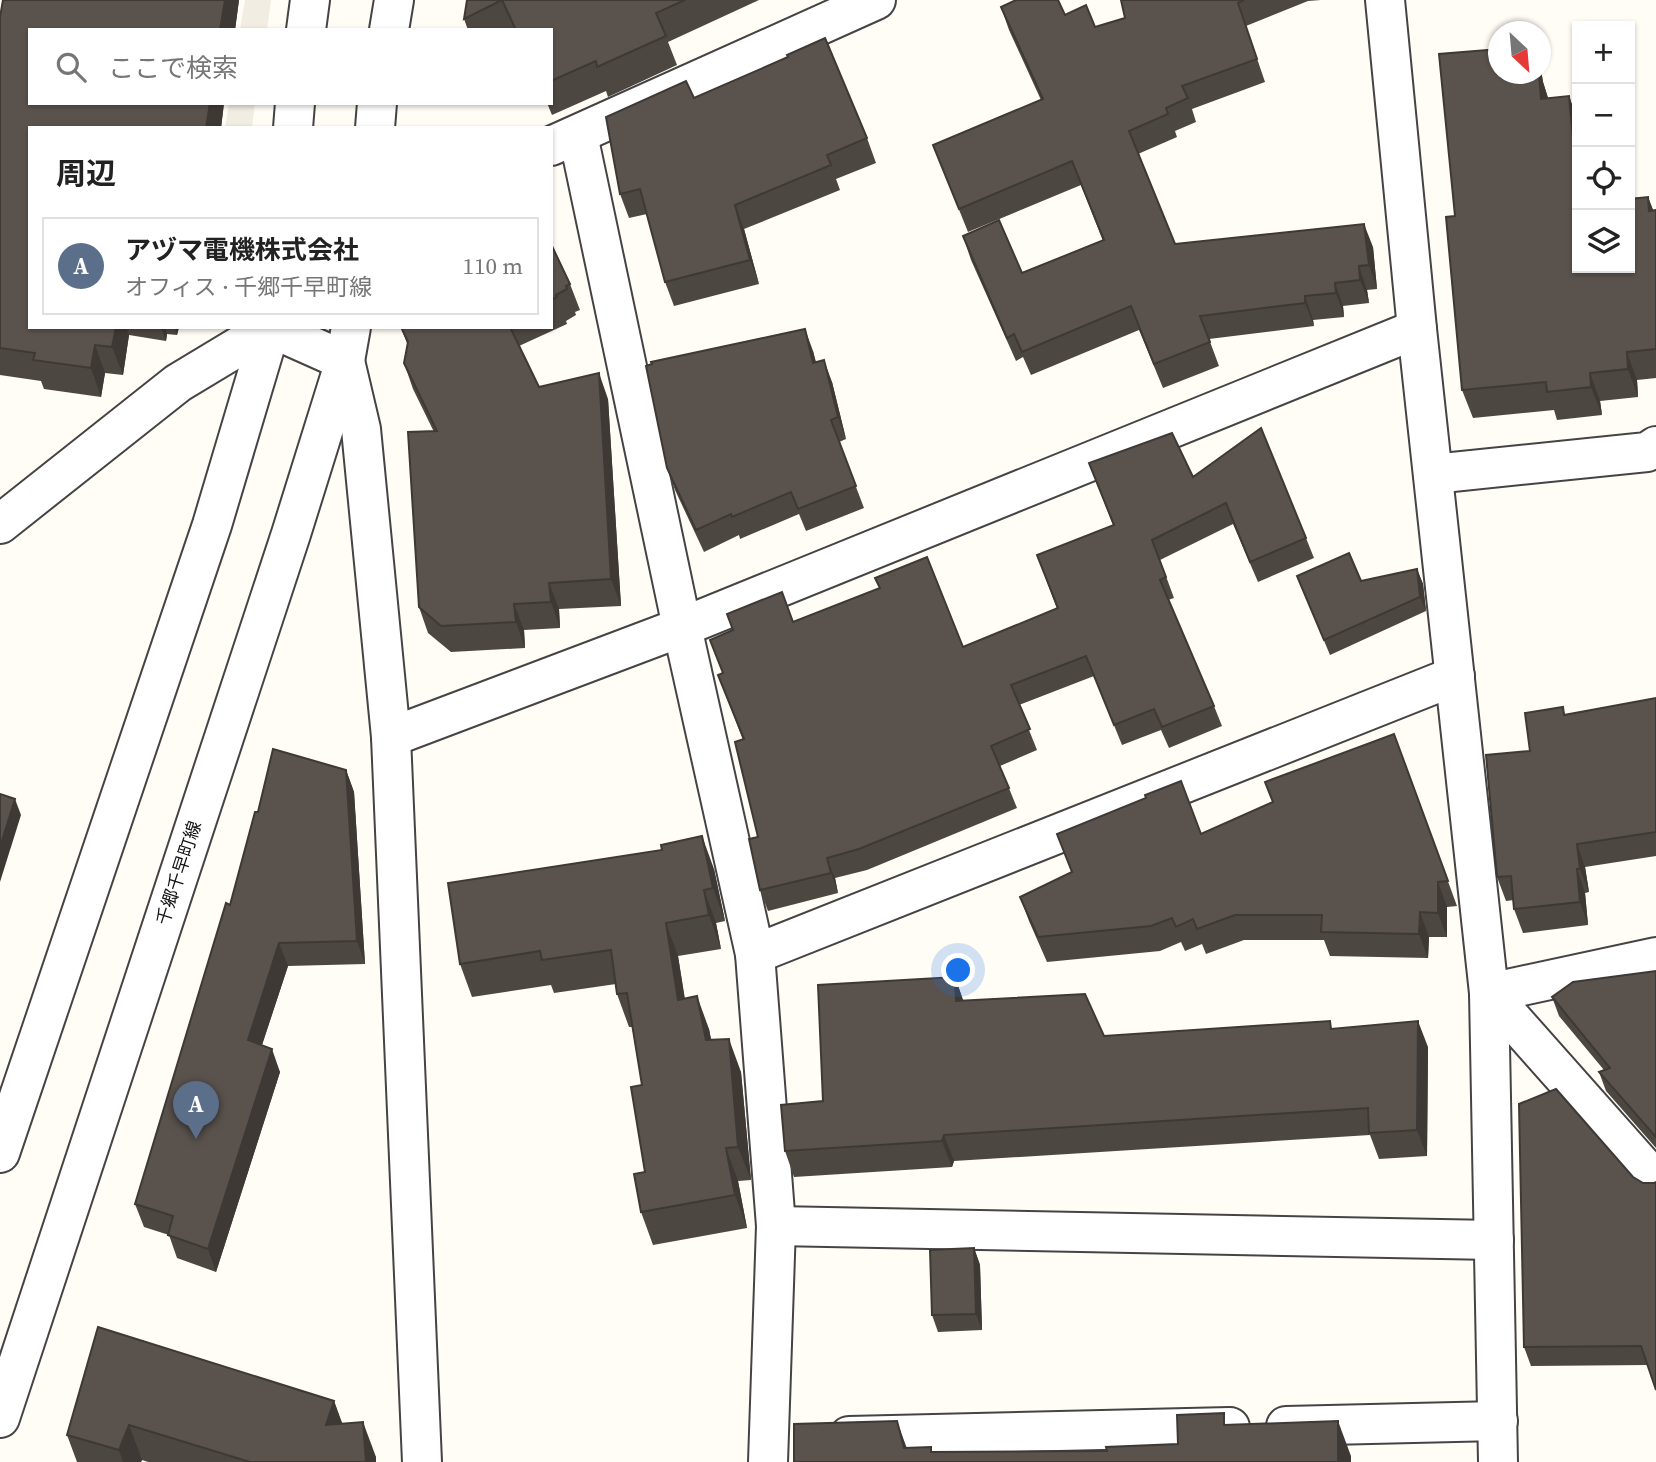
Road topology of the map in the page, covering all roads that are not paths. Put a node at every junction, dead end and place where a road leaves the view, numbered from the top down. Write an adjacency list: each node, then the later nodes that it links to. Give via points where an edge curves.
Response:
1 (310, 0): 5 (street)
2 (394, 0): 6 (street)
3 (876, 0): 11 (street)
4 (1385, 0): 15 (street)
5 (306, 28)
6 (389, 28)
7 (295, 105): 9 (street)
8 (377, 105): 10 (street)
9 (293, 126)
10 (375, 126)
11 (564, 140): 20 (street)
12 (268, 329): 19 (street, via 178,383)
13 (270, 329): 26 (street, via 212,525)
14 (280, 329): 16 (street)
15 (1417, 329): 18 (street); 20 (street)
16 (348, 344): 22 (street, via 361,429); 30 (street, 千郷千早町線, via 283,560)
17 (1656, 446): 18 (street, via 1647,452)
18 (1433, 474): 21 (street)
19 (0, 524)
20 (682, 627): 22 (street); 23 (street)
21 (1455, 676): 23 (street); 25 (street)
22 (391, 737): 33 (street)
23 (755, 954): 28 (street)
24 (1656, 957): 25 (street)
25 (1489, 993): 27 (street); 29 (street)
26 (0, 1153)
27 (1656, 1181)
28 (776, 1226): 29 (street); 32 (street)
29 (1494, 1240): 31 (street)
30 (0, 1418)
31 (1498, 1422): 32 (street); 34 (street)
32 (786, 1443)
33 (422, 1462)
34 (1498, 1462)

